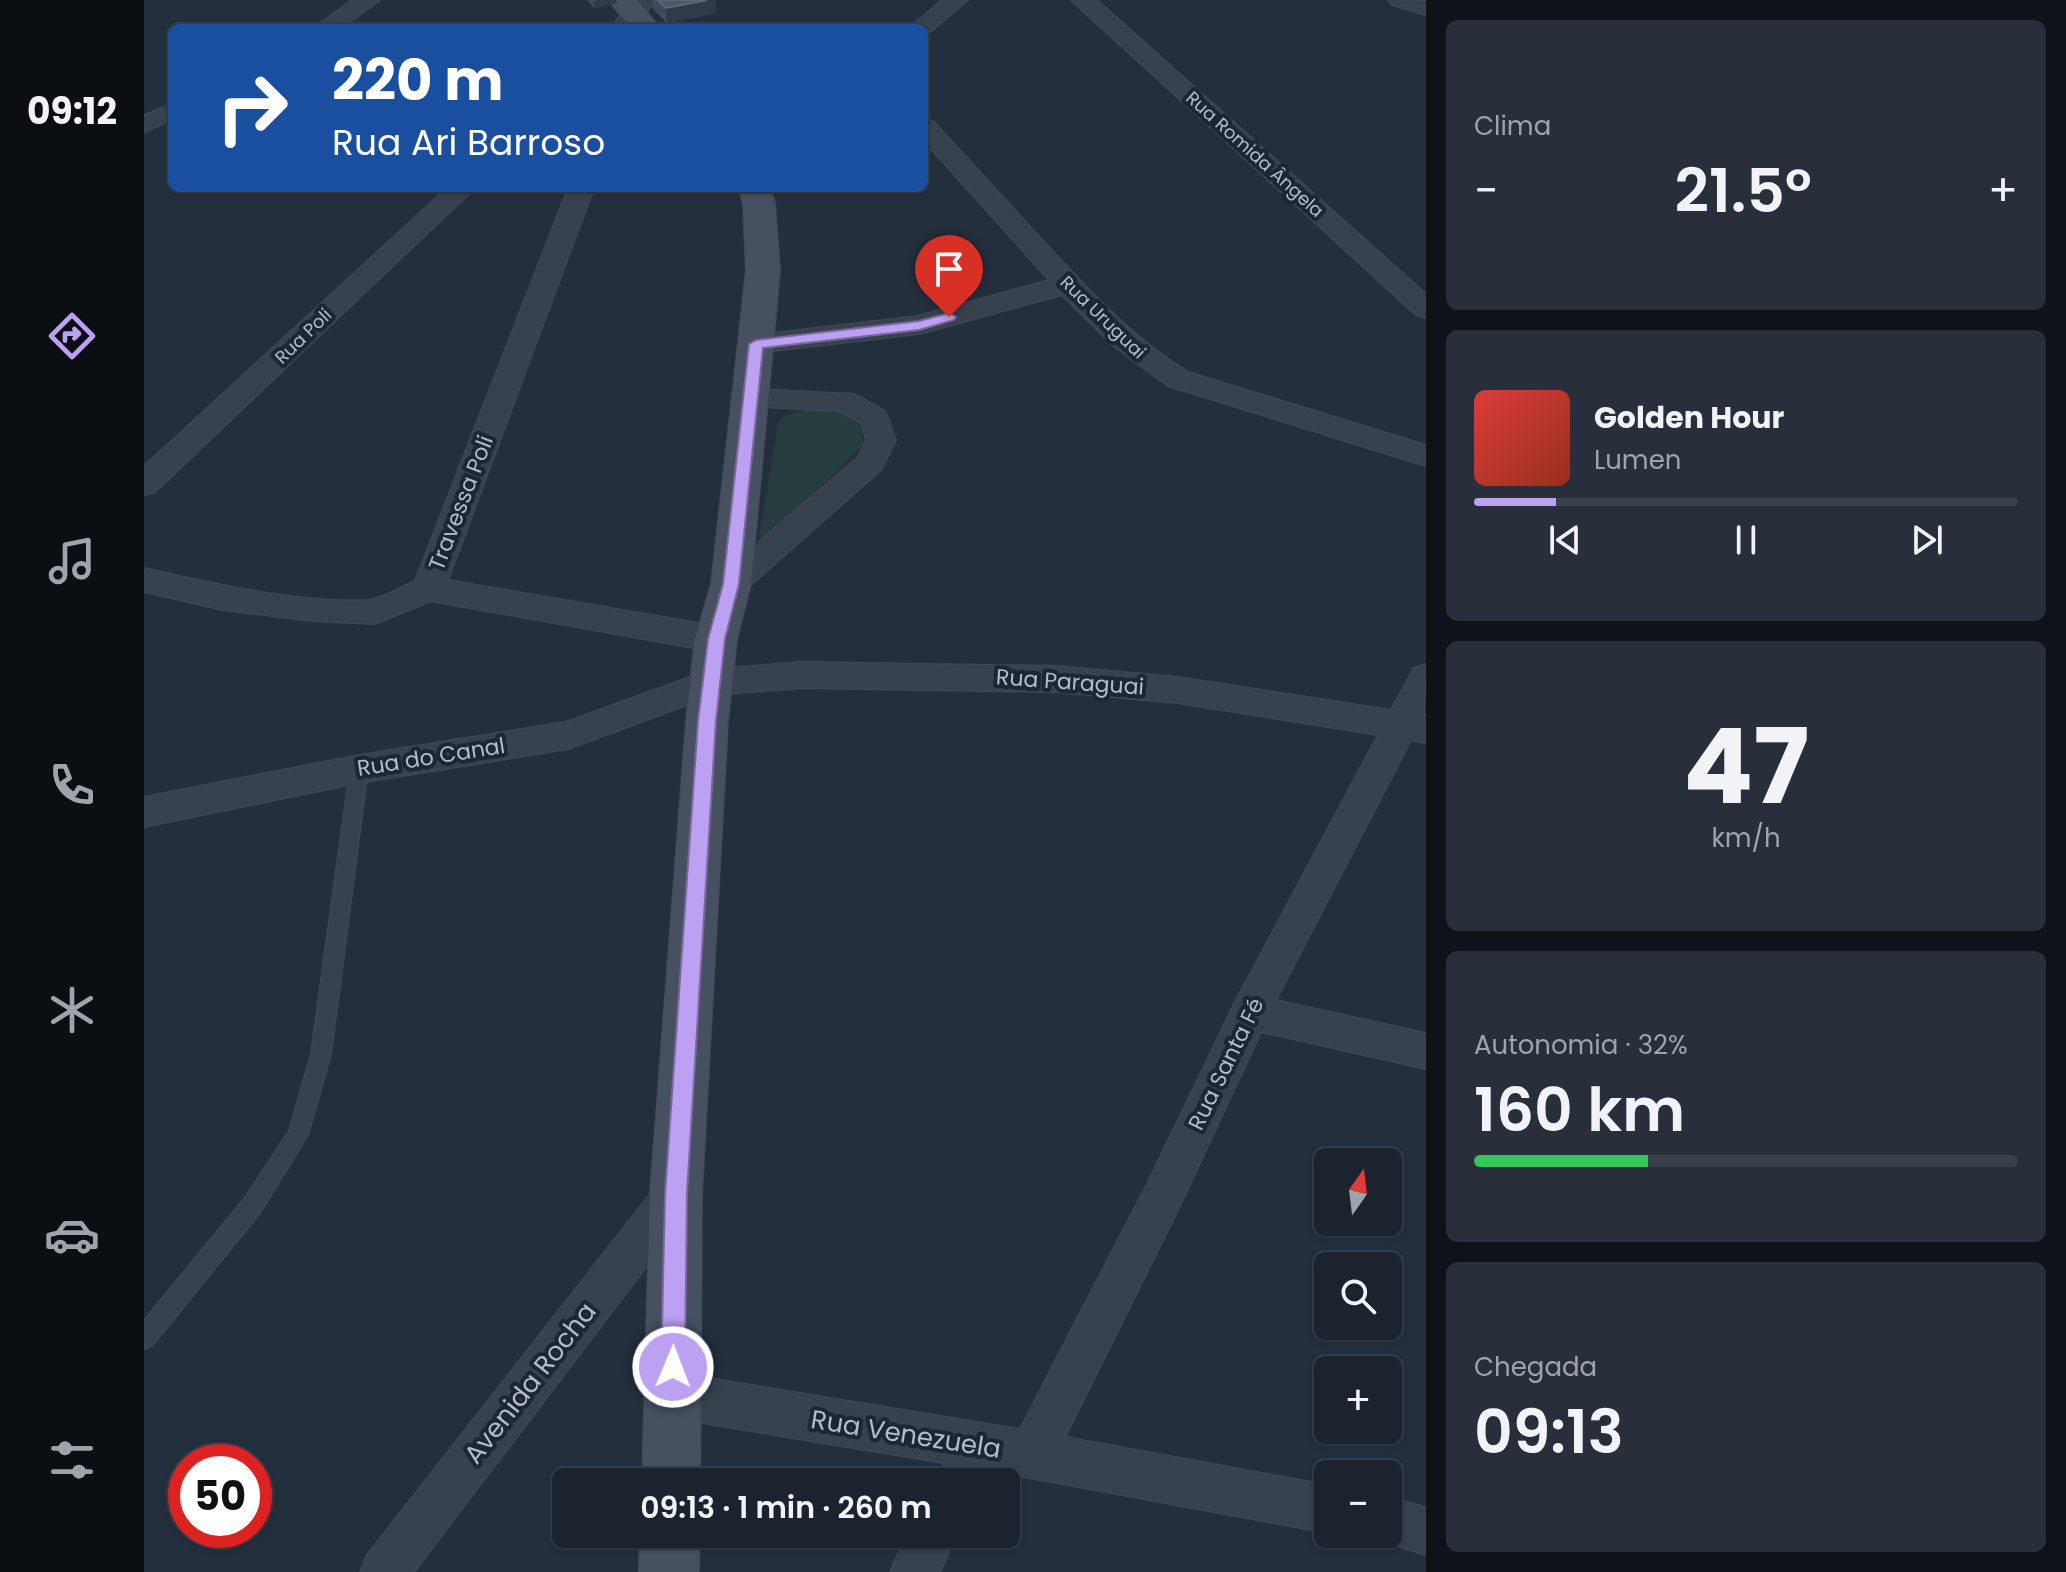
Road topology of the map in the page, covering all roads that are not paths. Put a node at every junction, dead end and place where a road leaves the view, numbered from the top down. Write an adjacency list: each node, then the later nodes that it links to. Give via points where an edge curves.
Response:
1 (368, 0): 6 (street)
2 (956, 0): 7 (street)
3 (1083, 0): 15 (street, Rua Romida Ângela)
4 (1400, 0): 5 (street)
5 (1426, 8)
6 (332, 24)
7 (926, 24)
8 (168, 113): 9 (street)
9 (144, 124)
10 (928, 130): 14 (street, Rua Uruguai)
11 (458, 192): 19 (street, Rua Poli)
12 (579, 192): 22 (street, Travessa Poli)
13 (757, 196): 16 (main road, via 763,270)
14 (1068, 284): 16 (street, via 919,325); 18 (street, Rua Uruguai, via 1132,349 1178,379)
15 (1426, 309)
16 (756, 344): 17 (main road)
17 (751, 399): 21 (main road); 21 (street, via 845,401 874,418 881,440 870,463)
18 (1426, 456)
19 (144, 484)
20 (144, 580): 22 (street, via 223,598 375,612)
21 (731, 584): 23 (main road)
22 (428, 589): 23 (street, Travessa Poli)
23 (714, 660): 25 (street, Rua Paraguai, via 844,674 1056,679 1178,690); 26 (street, Rua do Canal, via 644,709 568,735); 30 (main road)
24 (1426, 677): 25 (street, Rua Santa Fé)
25 (1414, 727): 28 (street, Rua Santa Fé)
26 (359, 769): 27 (street, Rua do Canal); 31 (lane, via 321,1054 298,1135 252,1206)
27 (144, 812)
28 (1250, 1012): 29 (street); 33 (street, Rua Santa Fé)
29 (1426, 1051)
30 (676, 1194): 32 (main road); 41 (street, Avenida Rocha)
31 (144, 1338)
32 (672, 1395): 34 (street, Rua Venezuela); 35 (main road)
33 (1032, 1454): 34 (street, Rua Venezuela); 36 (street, Rua Venezuela)
34 (969, 1464)
35 (671, 1468)
36 (1314, 1506)
37 (1402, 1525): 38 (street)
38 (1426, 1531)
39 (670, 1548): 42 (main road)
40 (926, 1548): 43 (street)
41 (384, 1572)
42 (669, 1572)
43 (914, 1572)

